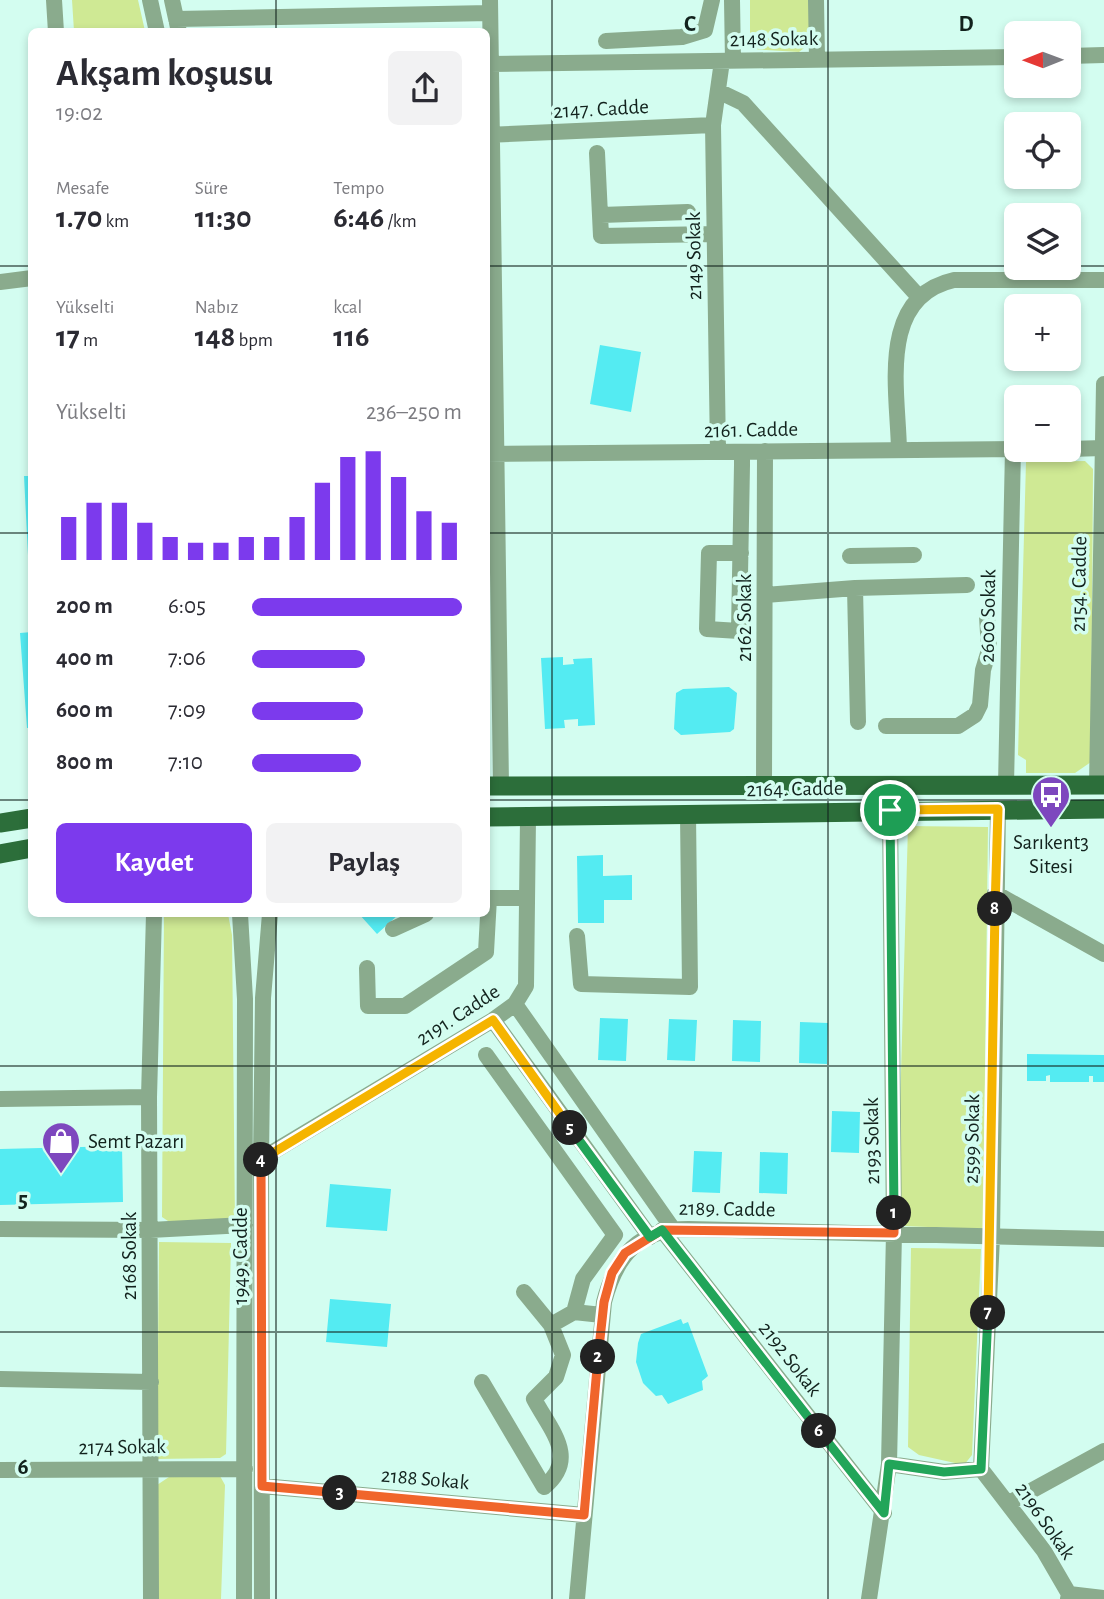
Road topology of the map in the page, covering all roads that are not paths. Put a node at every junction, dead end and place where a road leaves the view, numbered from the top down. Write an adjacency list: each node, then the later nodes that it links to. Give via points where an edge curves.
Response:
1 (54, 0): 9 (street)
2 (150, 0): 10 (street)
3 (172, 0): 8 (street)
4 (712, 0): 11 (street, via 705,30 682,37)
5 (732, 0): 16 (street, 2149 Sokak)
6 (816, 0): 15 (street)
7 (490, 6): 8 (street); 17 (street)
8 (177, 25)
9 (56, 28)
10 (156, 28)
11 (606, 41)
12 (1104, 55): 13 (street)
13 (1082, 56)
14 (1004, 57): 15 (street, 2148 Sokak)
15 (817, 60): 16 (street, 2148 Sokak)
16 (728, 61): 17 (street, 2148 Sokak); 18 (street, 2149 Sokak)
17 (491, 64): 19 (street)
18 (718, 91): 20 (street, 2149 Sokak); 30 (street, via 743,103)
19 (490, 100)
20 (713, 125): 21 (street, 2147. Cadde); 25 (street, 2149 Sokak)
21 (490, 135)
22 (597, 153): 24 (street)
23 (688, 212): 24 (street)
24 (601, 215): 25 (street, via 601,236)
25 (714, 234): 37 (street, 2149 Sokak)
26 (28, 278): 28 (street)
27 (1104, 280): 30 (street, via 954,280)
28 (0, 282)
29 (490, 294): 39 (street)
30 (919, 297): 35 (street, via 906,312 898,339)
31 (1104, 384): 32 (street, 2154. Cadde)
32 (1103, 448): 34 (street); 41 (street, 2154. Cadde)
33 (1004, 449): 35 (street, 2161. Cadde)
34 (1081, 449)
35 (899, 450): 36 (street, 2161. Cadde)
36 (765, 451): 38 (street, 2161. Cadde); 49 (street, 2162 Sokak)
37 (718, 452): 38 (street, 2161. Cadde); 39 (street, 2161. Cadde)
38 (742, 452): 42 (street)
39 (491, 454): 59 (street)
40 (1015, 462): 52 (street, 2600 Sokak)
41 (1103, 470): 53 (street, 2154. Cadde)
42 (741, 553): 42 (street, via 739,631 707,629 709,553)
43 (914, 555): 45 (street)
44 (850, 556): 45 (street)
45 (882, 556): 47 (street)
46 (967, 585): 47 (street)
47 (882, 587): 48 (street)
48 (855, 588): 49 (street); 54 (street)
49 (765, 595): 56 (street, 2162 Sokak)
50 (987, 616): 51 (street)
51 (989, 650): 52 (street); 55 (street, via 980,705 970,720 958,726)
52 (1009, 650): 57 (street, 2600 Sokak)
53 (1102, 654): 58 (street, 2154. Cadde)
54 (858, 722)
55 (886, 726)
56 (764, 784): 57 (main road, 2164. Cadde); 59 (main road, 2164. Cadde)
57 (1006, 785): 58 (main road, 2164. Cadde)
58 (1101, 785)
59 (494, 786)
60 (998, 809): 61 (main road, 2164. Cadde); 62 (main road, 2164. Cadde); 70 (street, 2599 Sokak)
61 (1104, 809)
62 (890, 810): 63 (main road, 2164. Cadde); 92 (street, 2193 Sokak)
63 (688, 814): 65 (main road, 2164. Cadde); 79 (street, via 690,987 581,984)
64 (490, 817): 65 (main road, 2164. Cadde)
65 (528, 818): 72 (street, 2191. Cadde)
66 (28, 819): 67 (main road)
67 (0, 823)
68 (28, 849): 69 (main road)
69 (0, 854)
70 (995, 893): 80 (street); 93 (street, 2599 Sokak)
71 (490, 898): 72 (street)
72 (527, 898): 82 (street, 2191. Cadde, via 526,986)
73 (154, 917): 85 (street, 2168 Sokak)
74 (240, 917): 88 (street, 1949. Cadde, via 245,999)
75 (419, 917): 78 (street)
76 (487, 917): 81 (street, via 486,953 405,1006 368,1006)
77 (271, 918): 87 (street, 1949. Cadde, via 263,999)
78 (393, 929)
79 (577, 936)
80 (1104, 954)
81 (367, 968)
82 (515, 1004): 83 (street, 2191. Cadde); 91 (street, 2192 Sokak)
83 (493, 1020): 87 (street, 2191. Cadde); 91 (street, 2192 Sokak)
84 (486, 1055): 96 (street, via 615,1236 587,1272)
85 (149, 1097): 86 (street); 90 (street, 2168 Sokak)
86 (0, 1099)
87 (261, 1159): 108 (street, 1949. Cadde)
88 (245, 1225): 90 (street); 105 (street, 1949. Cadde)
89 (0, 1229): 90 (street)
90 (150, 1230): 100 (street, 2168 Sokak)
91 (662, 1232): 92 (street, 2189. Cadde); 97 (street, via 625,1253 612,1273); 110 (street, 2192 Sokak)
92 (894, 1233): 93 (street, 2189. Cadde); 103 (street, 2193 Sokak)
93 (992, 1237): 94 (street, 2189. Cadde); 106 (street, 2599 Sokak)
94 (1104, 1239)
95 (524, 1292): 98 (street)
96 (574, 1312): 97 (street); 98 (street)
97 (602, 1315): 111 (street)
98 (551, 1325): 101 (street, via 562,1347 562,1363 556,1377 534,1399 562,1457 556,1476 544,1487)
99 (0, 1379): 100 (street)
100 (151, 1382): 104 (street, 2168 Sokak)
101 (482, 1382)
102 (1104, 1451): 109 (street)
103 (889, 1464): 106 (street, via 944,1472); 110 (street, 2193 Sokak)
104 (148, 1468): 105 (street, 2174 Sokak); 107 (street, 2174 Sokak); 114 (street, 2168 Sokak)
105 (245, 1469): 115 (street, 1949. Cadde)
106 (981, 1469): 109 (street, 2196 Sokak)
107 (0, 1470)
108 (262, 1486): 111 (street, 2188 Sokak); 116 (street, 1949. Cadde)
109 (1009, 1503): 112 (street, 2196 Sokak, via 1044,1551)
110 (884, 1513): 118 (street, 2193 Sokak)
111 (584, 1515): 117 (street)
112 (1069, 1597): 113 (street)
113 (1104, 1598)
114 (151, 1599)
115 (244, 1599)
116 (262, 1599)
117 (577, 1599)
118 (869, 1599)

